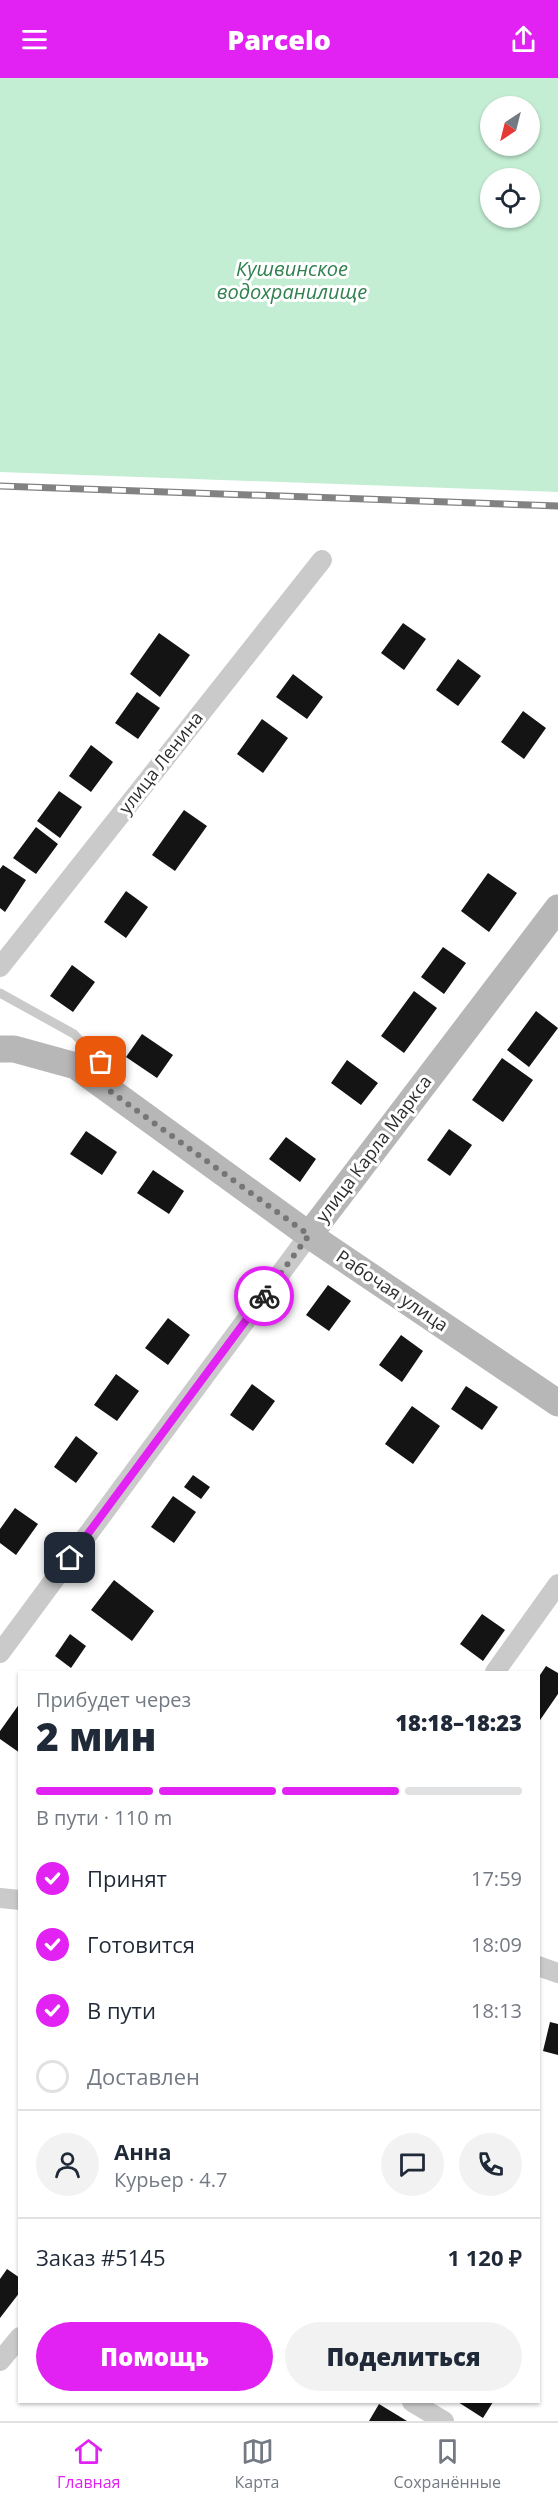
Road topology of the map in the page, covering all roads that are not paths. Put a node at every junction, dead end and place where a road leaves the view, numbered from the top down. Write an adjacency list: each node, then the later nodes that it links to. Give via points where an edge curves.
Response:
1 (322, 560): 3 (street, улица Ленина)
2 (558, 908): 7 (main road, улица Карла Маркса)
3 (0, 967)
4 (0, 993): 6 (lane, via 74,1034 101,1062)
5 (7, 1049): 6 (main road, Рабочая улица, via 76,1066)
6 (107, 1089): 7 (main road, Рабочая улица)
7 (309, 1235): 8 (main road, Рабочая улица); 10 (street, улица Карла Маркса)
8 (558, 1403)
9 (558, 1584): 11 (street)
10 (0, 1653)
11 (496, 1671)
12 (0, 1898): 13 (street)
13 (18, 1900)
14 (540, 1967): 15 (street)
15 (558, 1973)
16 (18, 2339): 17 (street)
17 (0, 2361)
18 (414, 2403): 19 (street)
19 (444, 2421)

